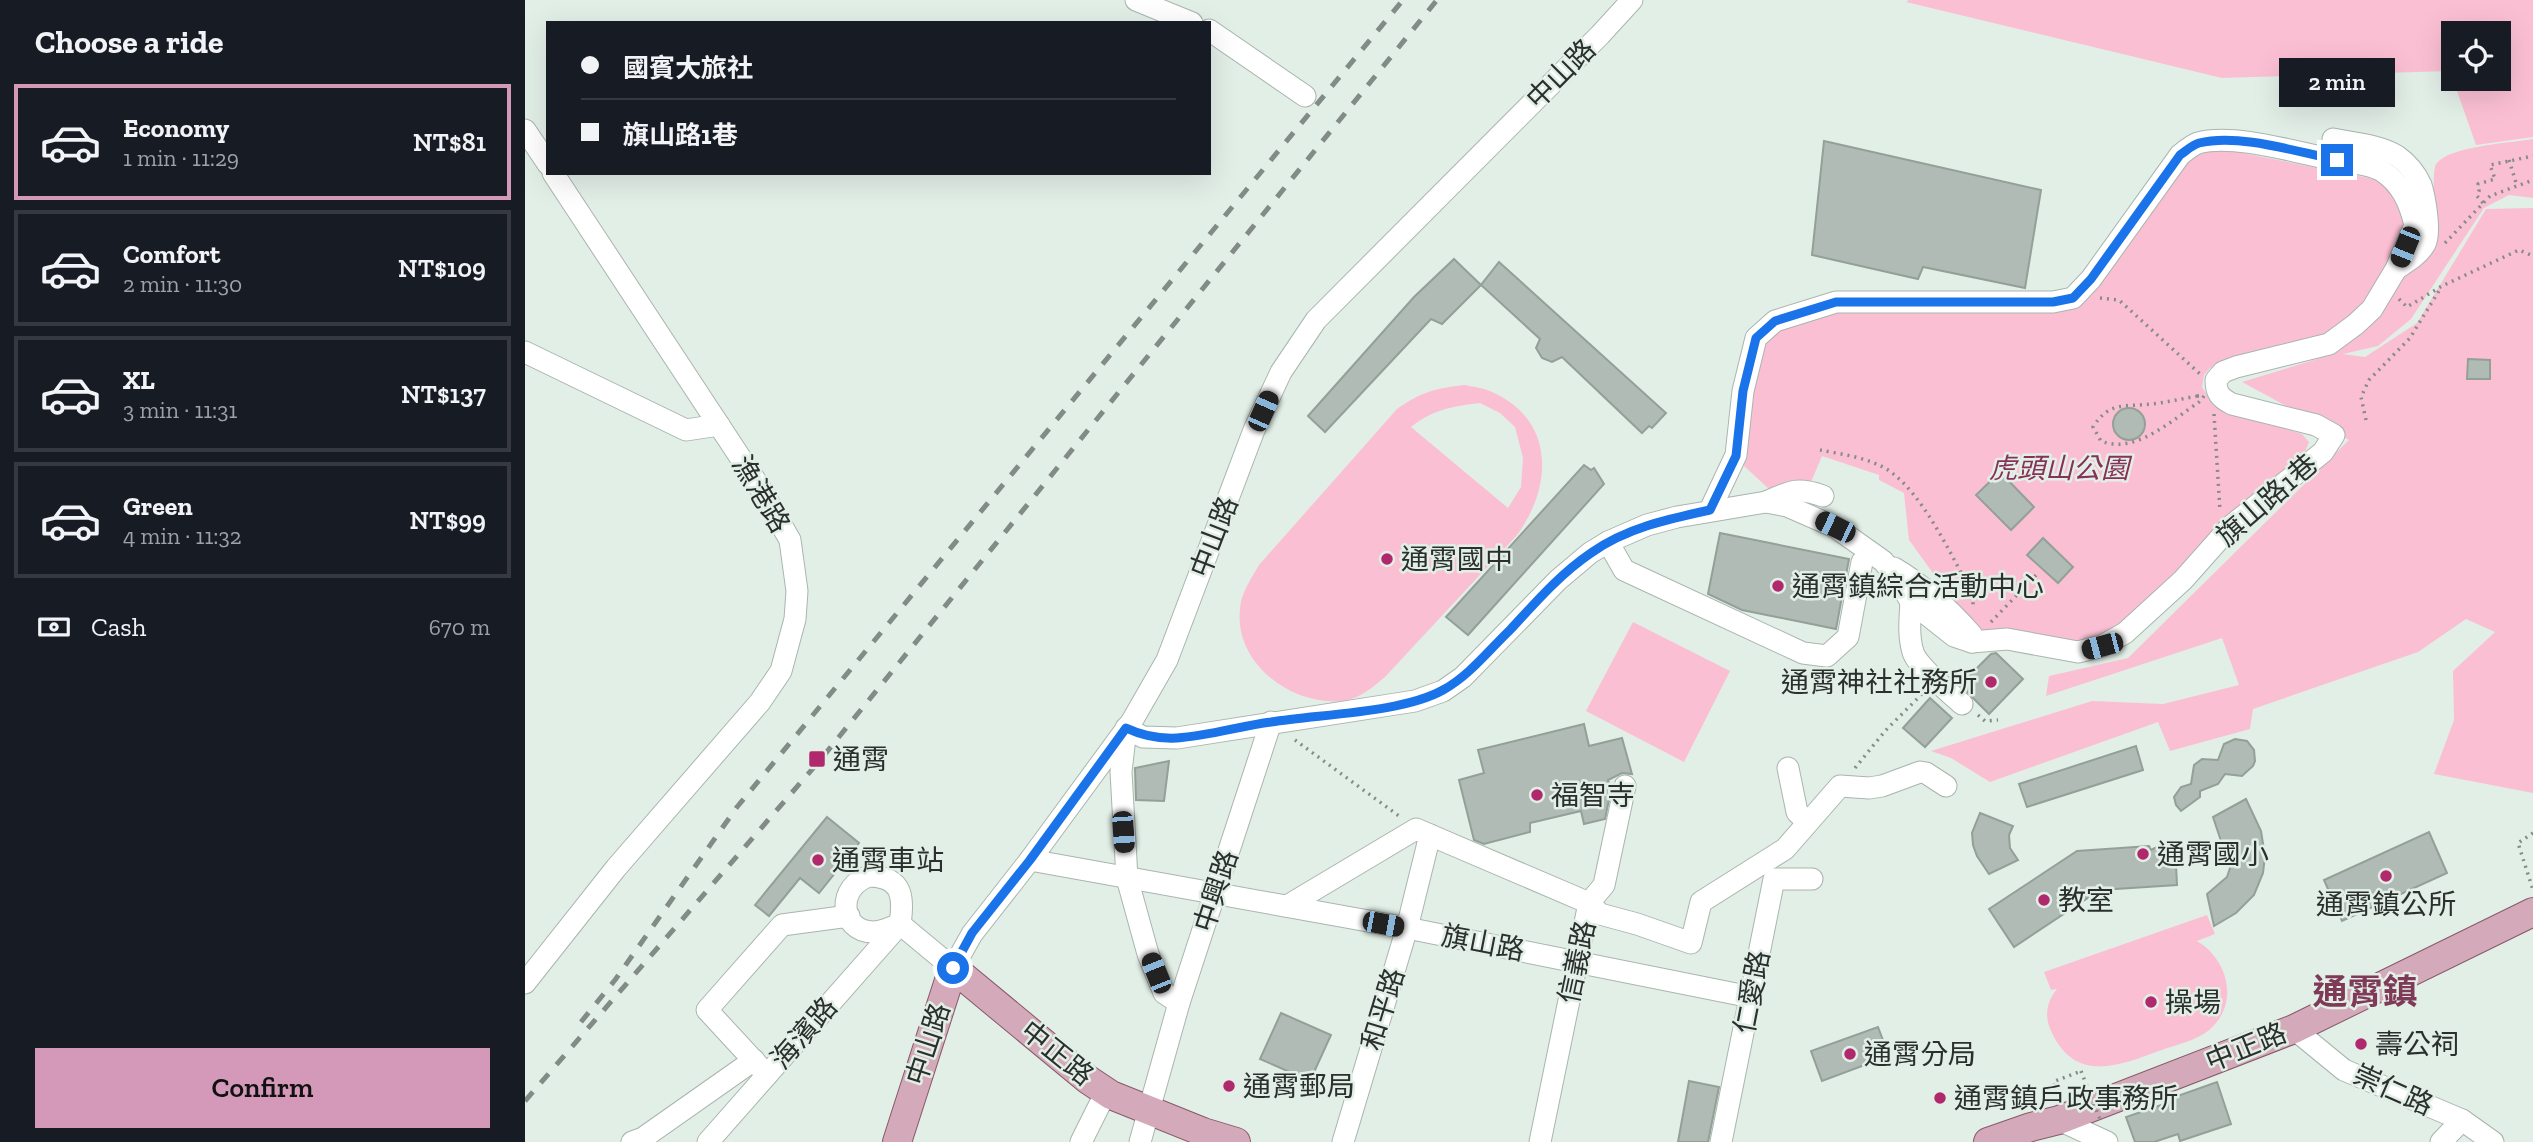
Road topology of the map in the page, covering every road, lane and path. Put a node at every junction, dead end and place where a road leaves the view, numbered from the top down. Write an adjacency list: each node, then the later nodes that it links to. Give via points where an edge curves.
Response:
1 (1136, 0): 3 (street)
2 (1632, 0): 40 (street, 中山路, via 1316,320 1280,372 1167,660)
3 (1187, 21)
4 (1211, 31): 5 (street)
5 (1305, 96)
6 (525, 130): 10 (street)
7 (2333, 139): 17 (street, via 2395,155 2421,185 2429,232 2426,243)
8 (2533, 156): 9 (path)
9 (2509, 160): 13 (path); 14 (path, via 2490,165 2495,179 2478,184 2477,196)
10 (546, 161)
11 (555, 175): 26 (street, 漁港路)
12 (2533, 180): 13 (path)
13 (2517, 186): 14 (path, via 2490,195)
14 (2483, 203): 15 (path)
15 (2440, 249)
16 (2533, 257): 18 (path, via 2519,250)
17 (2396, 269): 19 (street, 旗山路1巷, via 2415,225 2407,197 2381,170 2218,141 2196,144 2180,155 2105,262); 36 (street, 旗山路1巷, via 2372,309 2329,344 2236,367 2215,380 2221,399 2316,425 2334,435 2323,452 2231,526 2183,580 2125,634 2078,652 2007,639)
18 (2442, 286): 20 (path); 25 (path, via 2410,338 2369,380 2361,397)
19 (2073, 298): 22 (path, via 2119,300); 30 (street, via 2053,302 1836,302 1775,321 1756,338 1743,391 1736,456)
20 (2407, 307)
21 (525, 352): 26 (street, via 686,430)
22 (2201, 376)
23 (2204, 396): 23 (path, via 2125,404 2102,414 2094,427 2101,441 2112,446 2140,441)
24 (2214, 408): 31 (path)
25 (2366, 420)
26 (719, 425): 61 (street, 漁港路, via 790,540 796,578 795,619 781,671)
27 (1821, 450): 36 (path, via 1886,468 1909,487 1973,594)
28 (1823, 496): 29 (street, via 1793,490)
29 (1766, 502): 30 (street); 33 (street, via 1835,527)
30 (1710, 510): 32 (street, via 1647,525)
31 (2220, 514)
32 (1608, 542): 33 (street, via 1624,570 1803,653 1827,656 1848,637); 39 (street, via 1575,565 1463,677 1443,691 1384,707)
33 (1873, 562): 35 (street, via 1896,577); 36 (street, via 1913,579)
34 (2038, 573): 36 (path)
35 (1911, 602): 36 (street, via 1954,636); 38 (street, via 1913,654)
36 (1972, 639)
37 (1920, 697): 43 (path)
38 (1962, 704)
39 (1271, 722): 40 (street, via 1177,738 1143,737); 46 (path); 52 (street, 中興路)
40 (1126, 728): 48 (street, 中山路); 49 (street, via 1121,772)
41 (1788, 768): 45 (street, via 1797,812)
42 (1625, 786): 53 (street, 信義路, via 1604,885)
43 (1840, 786): 44 (street, via 1882,786 1920,772); 45 (street)
44 (1946, 786)
45 (1807, 821): 53 (street, via 1785,849 1701,902 1691,943 1600,914)
46 (1423, 832): 53 (street); 54 (street); 58 (street, 和平路)
47 (2533, 833): 51 (path, via 2518,843)
48 (1030, 860): 49 (street, 旗山路); 60 (street, 中山路, via 972,933)
49 (1127, 878): 52 (street, 旗山路); 63 (street, via 1164,993)
50 (1812, 879): 62 (street, 仁愛路, via 1774,879)
51 (2533, 890)
52 (1215, 892): 54 (street, 旗山路); 63 (street, 中興路)
53 (1589, 903): 59 (street, 信義路)
54 (1287, 906): 58 (street, 旗山路)
55 (2533, 912): 64 (main road, 中正路)
56 (849, 916): 57 (street, via 856,926 873,932); 57 (street, via 846,901 854,884 880,876 901,893); 65 (street, via 782,925 707,1010)
57 (900, 924): 60 (street, 中正路); 65 (street, 海濱路)
58 (1407, 928): 59 (street, 旗山路); 80 (street, 和平路)
59 (1576, 962): 62 (street, 旗山路); 81 (street, 信義路)
60 (953, 968): 67 (main road, 中正路); 76 (main road, 中山路)
61 (525, 983)
62 (1751, 997): 82 (street, 仁愛路)
63 (1179, 1003): 68 (street, 中興路)
64 (2294, 1029): 69 (street, 崇仁路, via 2344,1070); 70 (main road, 中正路)
65 (761, 1067): 74 (street); 75 (street, 海濱路)
66 (2053, 1082): 71 (path, bridge, via 2081,1071)
67 (1106, 1092): 68 (main road, 中正路); 77 (street)
68 (1149, 1111): 72 (main road, 中正路); 78 (street, 中興路)
69 (2462, 1119): 83 (street); 84 (street, 崇仁路)
70 (2059, 1120): 71 (street); 73 (main road, 中正路)
71 (2104, 1132)
72 (1201, 1137): 79 (main road, 中正路)
73 (1998, 1140)
74 (632, 1142)
75 (708, 1142)
76 (897, 1142)
77 (1081, 1142)
78 (1140, 1142)
79 (1236, 1142)
80 (1343, 1142)
81 (1540, 1142)
82 (1721, 1142)
83 (2441, 1142)
84 (2493, 1142)

